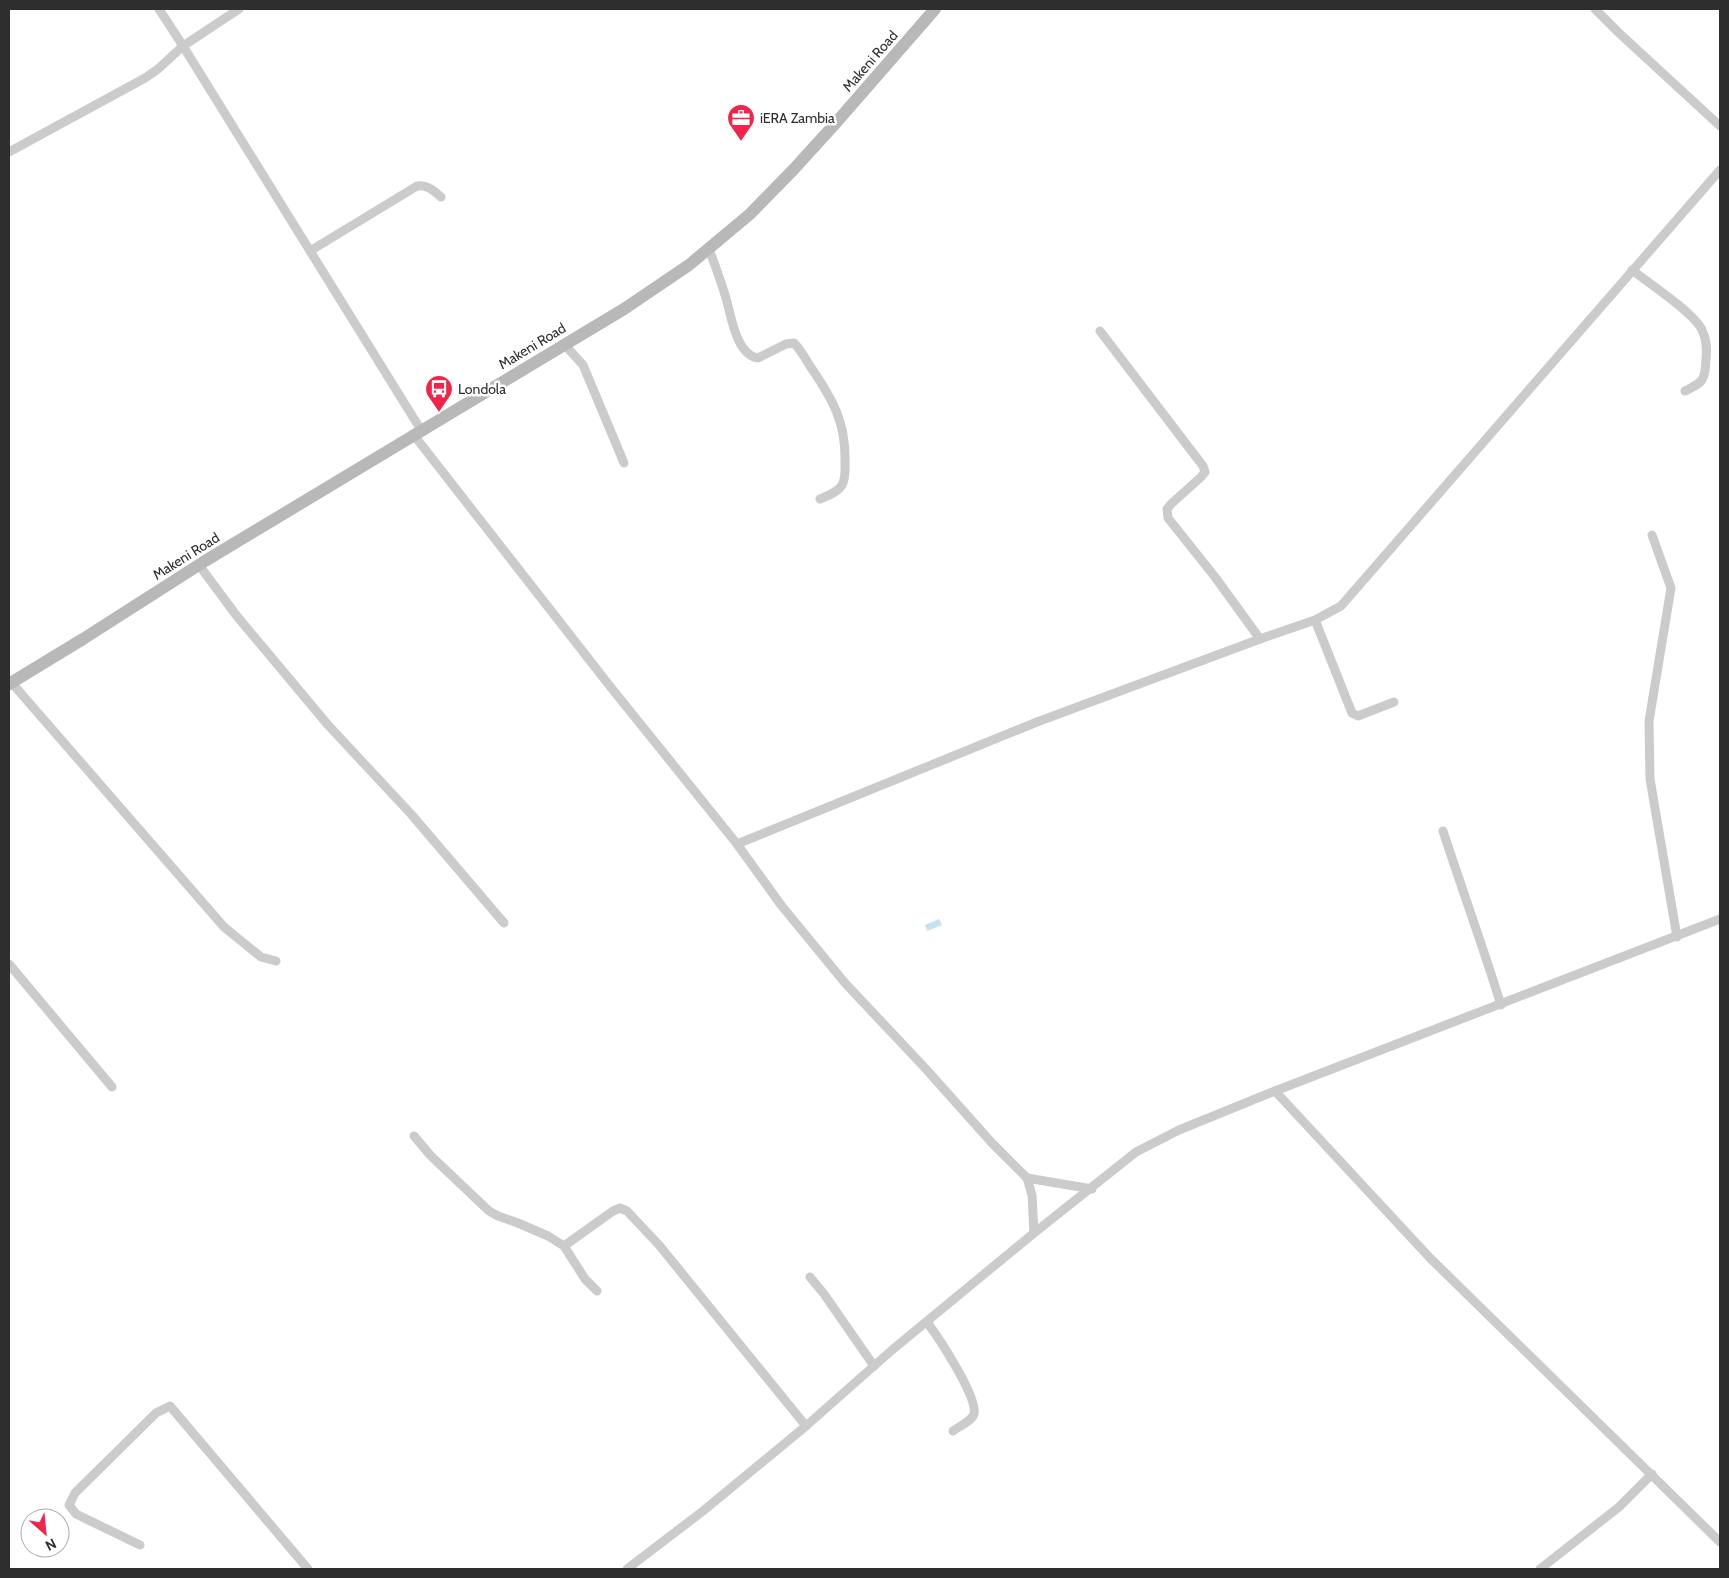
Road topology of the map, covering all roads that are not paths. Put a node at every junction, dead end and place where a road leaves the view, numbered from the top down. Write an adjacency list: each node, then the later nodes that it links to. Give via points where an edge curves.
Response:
1 (158, 9): 5 (street)
2 (239, 9): 5 (street)
3 (935, 9): 10 (main road, Makeni Road, via 793,170 750,214)
4 (1595, 9): 6 (street)
5 (183, 46): 7 (street, via 145,78); 11 (street)
6 (1720, 126)
7 (9, 152)
8 (1720, 170): 12 (street)
9 (442, 197): 11 (street, via 428,187 417,186)
10 (709, 249): 14 (main road, Makeni Road, via 670,279); 18 (street, via 734,330 743,347 751,356 758,358 786,344 794,344 838,414 846,446 845,476 836,491)
11 (310, 251): 16 (street)
12 (1632, 270): 15 (street, via 1701,328 1707,347 1706,374 1704,380); 21 (street, via 1353,593 1341,606)
13 (1100, 331): 22 (street, via 1203,466 1205,472 1170,504 1166,513)
14 (564, 344): 16 (main road, Makeni Road); 17 (street, via 583,365)
15 (1685, 391)
16 (417, 432): 20 (main road, Makeni Road); 26 (street, via 609,685)
17 (624, 463)
18 (820, 500)
19 (1652, 535): 29 (street, via 1671,588 1649,721 1650,779)
20 (199, 565): 23 (main road, Makeni Road); 28 (street, via 236,615 328,725 411,814)
21 (1315, 620): 22 (street); 24 (street, via 1352,712 1358,716)
22 (1260, 639): 26 (street, via 1037,722)
23 (10, 683): 30 (street, via 224,927 261,957)
24 (1394, 702)
25 (1443, 832): 32 (street)
26 (737, 844): 36 (street, via 845,984)
27 (1720, 920): 29 (street)
28 (504, 923)
29 (1677, 937): 32 (street)
30 (276, 962)
31 (9, 964): 33 (street)
32 (1501, 1004): 34 (street)
33 (112, 1086)
34 (1275, 1091): 37 (street, via 1179,1130 1136,1152); 46 (street, via 1430,1258)
35 (414, 1136): 39 (street, via 493,1214 533,1229)
36 (1027, 1178): 37 (street); 38 (street, via 1032,1195)
37 (1092, 1189): 38 (street)
38 (1034, 1233): 42 (street)
39 (564, 1246): 41 (street); 44 (street, via 613,1211 620,1208 628,1211)
40 (810, 1277): 43 (street)
41 (596, 1290)
42 (927, 1322): 43 (street); 45 (street, via 962,1379 974,1408 971,1418)
43 (874, 1366): 44 (street)
44 (806, 1426): 50 (street)
45 (953, 1432)
46 (1652, 1474): 47 (street); 51 (street, via 1619,1507)
47 (1720, 1542)
48 (140, 1545): 49 (street, via 76,1514 68,1504 75,1492 156,1413 170,1406)
49 (308, 1569)
50 (627, 1569)
51 (1540, 1569)

